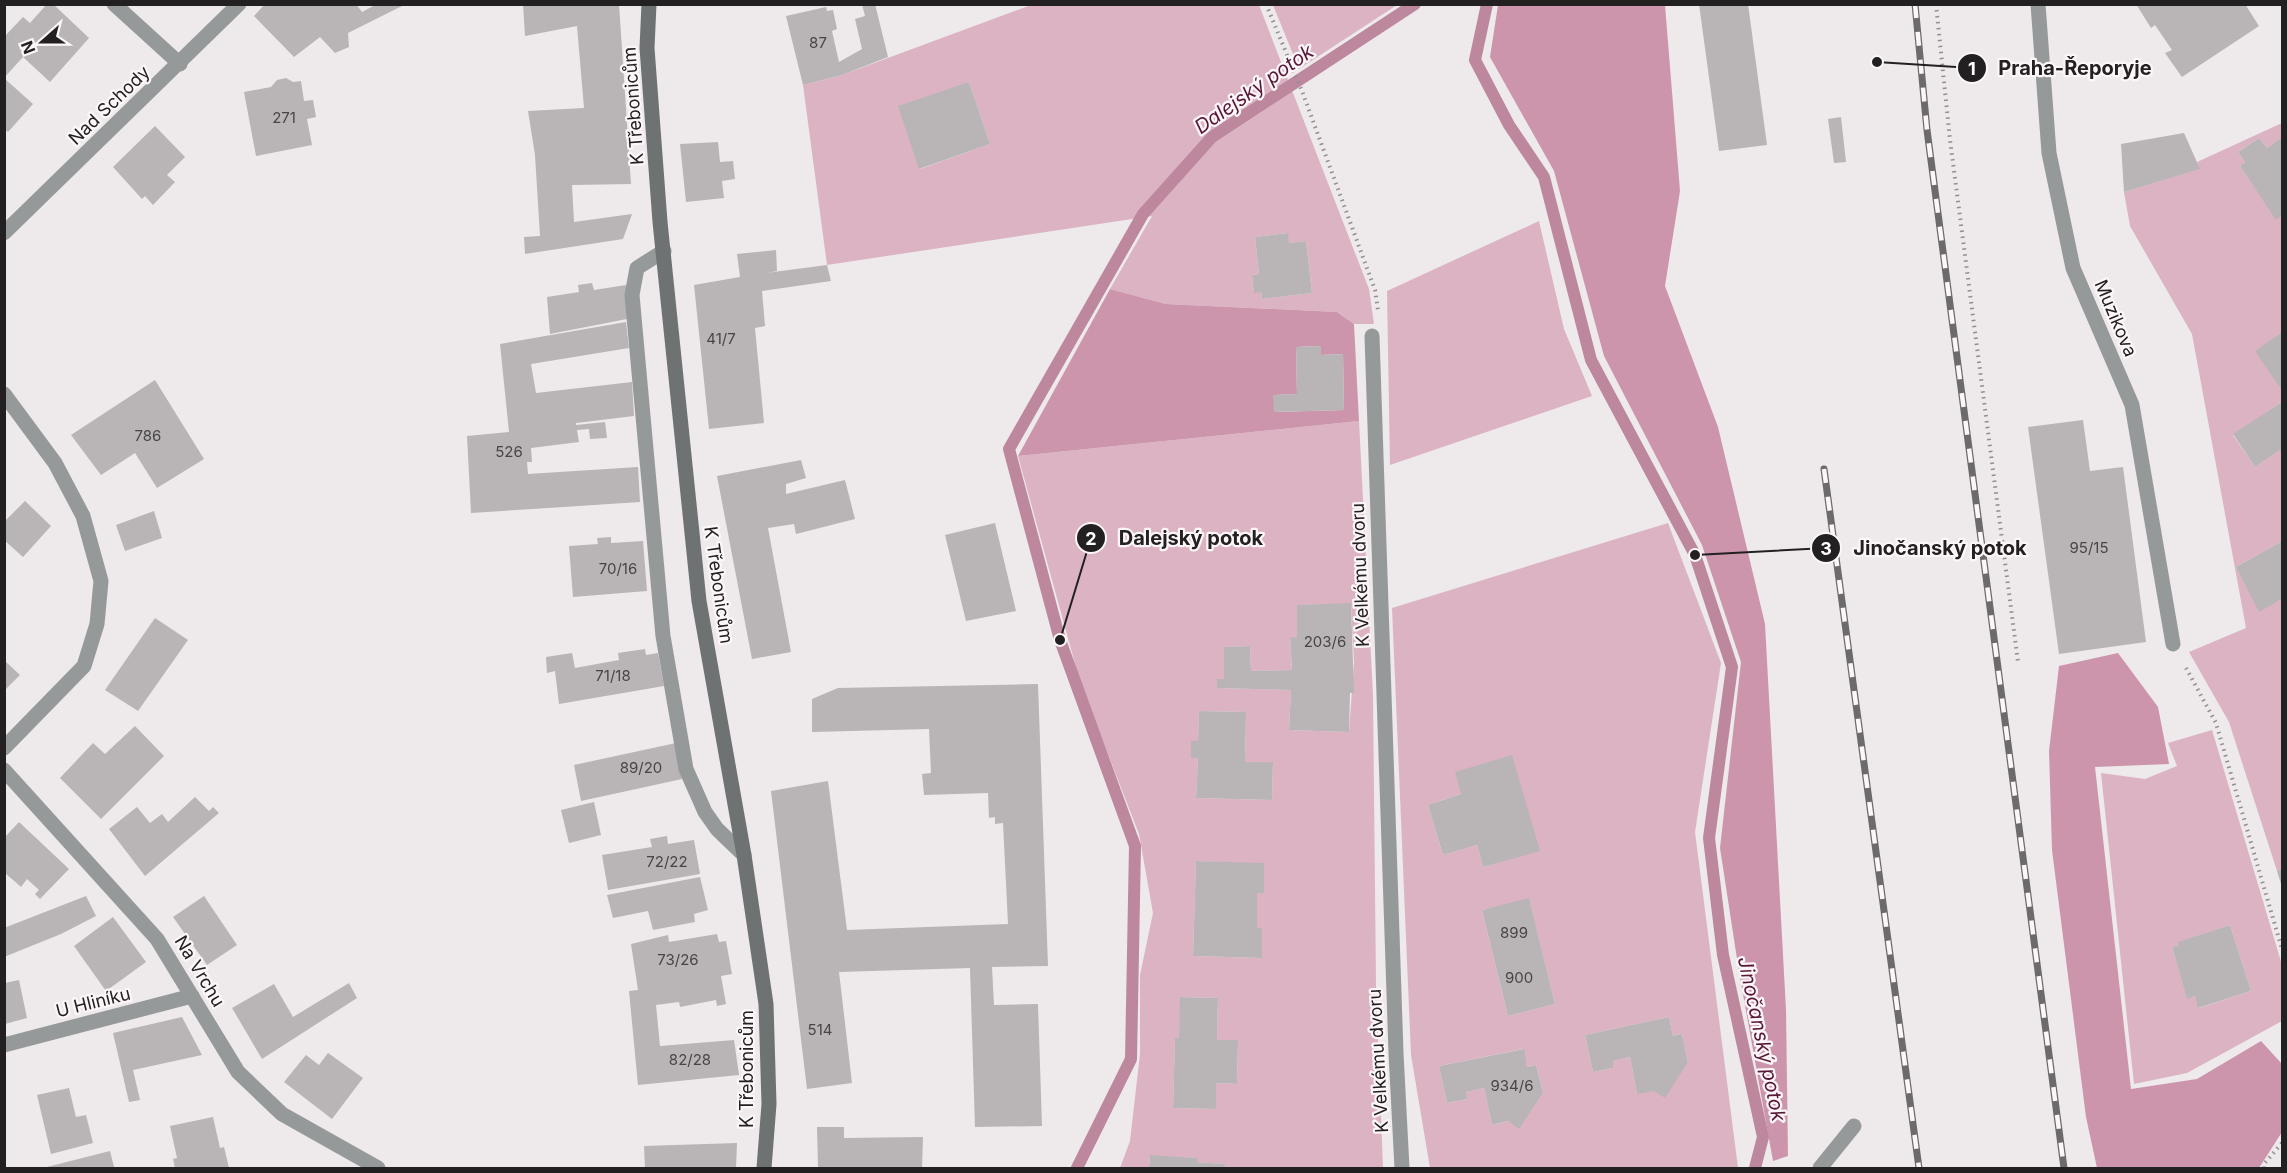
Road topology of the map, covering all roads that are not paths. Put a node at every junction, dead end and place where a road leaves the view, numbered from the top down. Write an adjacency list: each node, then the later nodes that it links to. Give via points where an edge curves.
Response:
1 (114, 4): 5 (street)
2 (239, 4): 5 (street, Nad Schody)
3 (649, 4): 7 (street, K Třebonicům, via 647,48)
4 (2038, 4): 10 (street, Muzikova, via 2049,153 2073,268 2132,405)
5 (180, 64): 6 (street, Nad Schody)
6 (4, 233)
7 (664, 251): 13 (street, K Třebonicům, via 699,601); 13 (street, via 637,268 632,295 663,636 686,769 711,820)
8 (1372, 336): 19 (street, K Velkému dvoru)
9 (4, 394): 11 (street, via 55,463 77,505 101,581 97,624 84,666)
10 (2173, 644)
11 (4, 748)
12 (4, 770): 14 (street, Na Vrchu, via 157,939)
13 (744, 855): 18 (street, K Třebonicům, via 766,1004 769,1104)
14 (192, 996): 15 (street, U Hliníku); 17 (street, Na Vrchu, via 238,1072 282,1114)
15 (4, 1045)
16 (1854, 1126): 20 (street)
17 (378, 1168)
18 (764, 1168)
19 (1402, 1168)
20 (1820, 1168)

